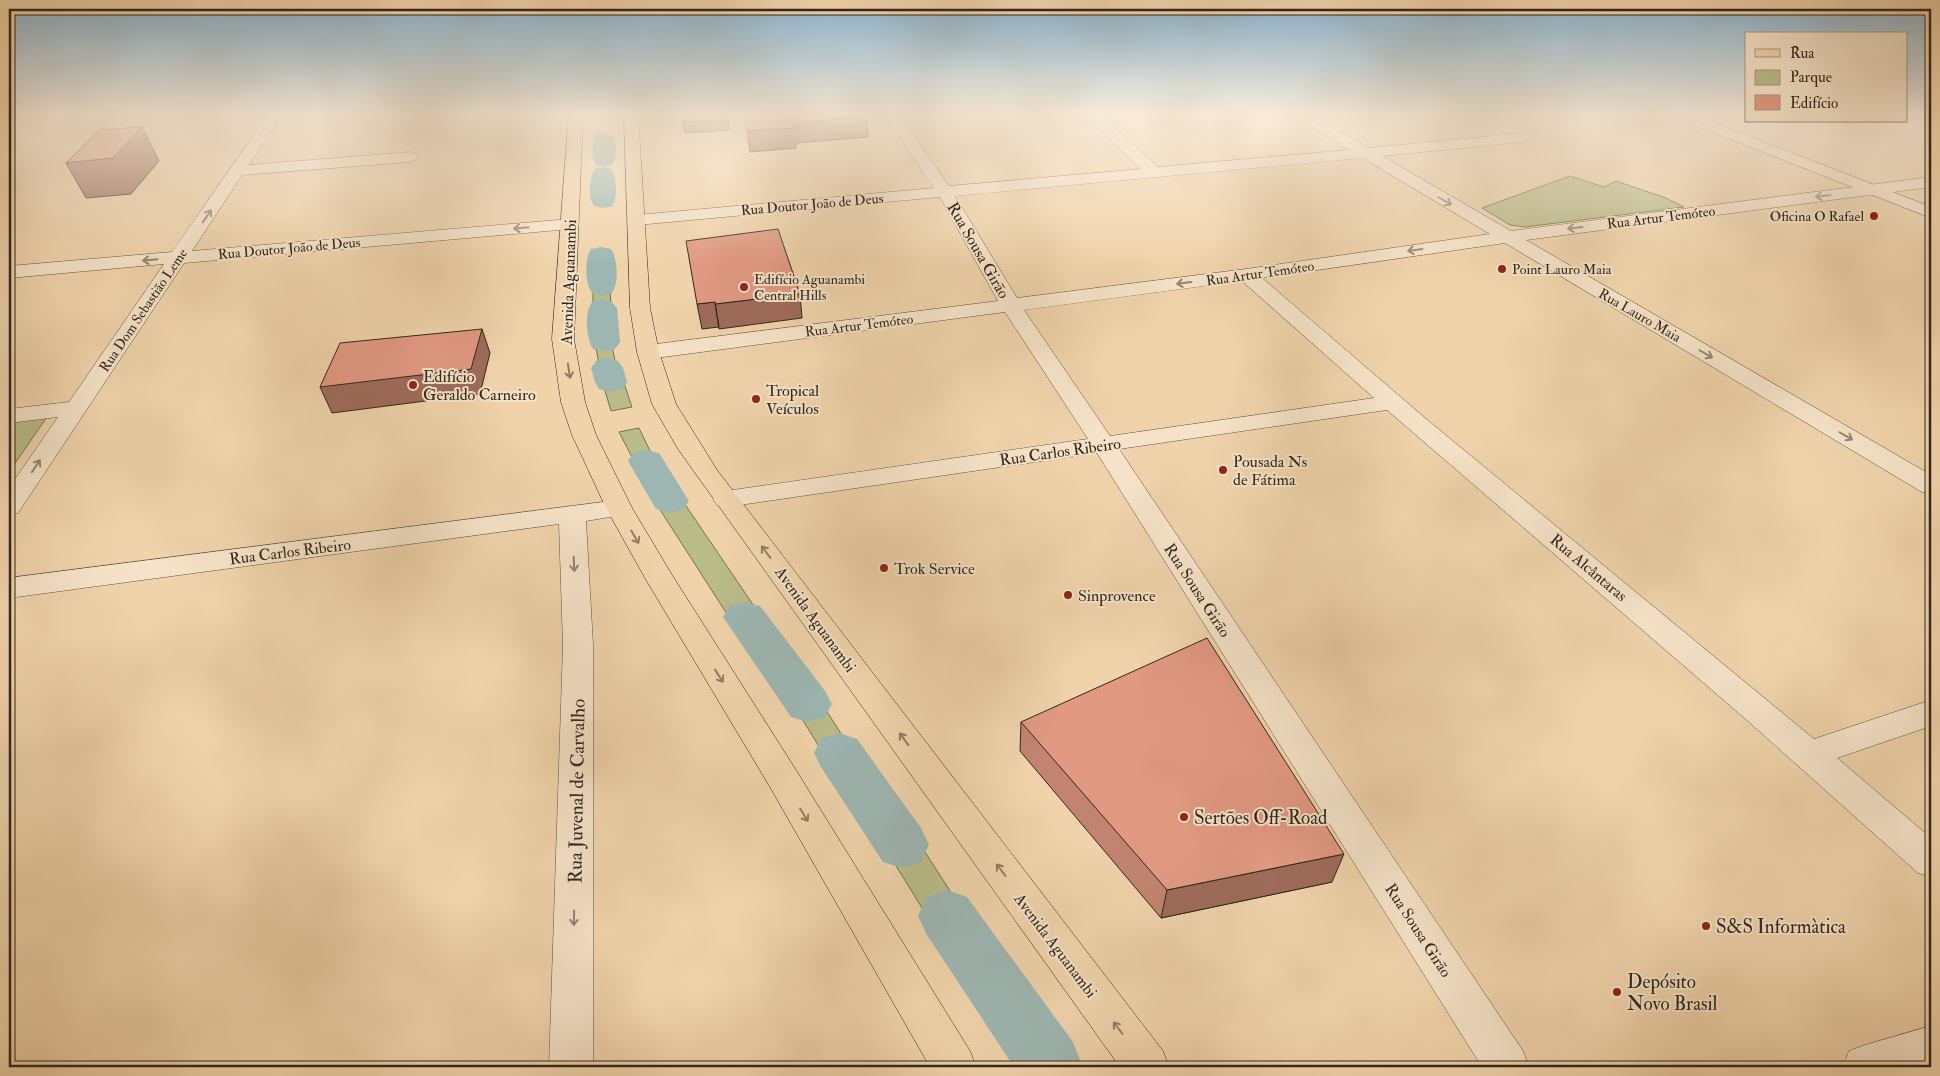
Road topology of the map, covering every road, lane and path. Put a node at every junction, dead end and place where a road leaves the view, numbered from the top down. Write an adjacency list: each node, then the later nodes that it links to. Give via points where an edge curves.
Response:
1 (242, 163): 10 (street, Rua Dom Sebastião Leme)
2 (333, 163): 10 (street)
3 (573, 163): 17 (main road, Avenida Aguanambi)
4 (634, 163): 16 (main road, Avenida Aguanambi)
5 (925, 163): 14 (street, Rua Sousa Girão)
6 (1145, 163): 11 (street)
7 (1263, 163): 11 (street, Rua Doutor João de Deus)
8 (1380, 163): 18 (street, Rua Lauro Maia, one-way to 18)
9 (1804, 163): 13 (street)
10 (237, 171): 19 (street, Rua Dom Sebastião Leme, one-way to 10)
11 (1156, 173): 14 (street, Rua Doutor João de Deus)
12 (1931, 182): 13 (street, Rua Artur Temóteo)
13 (1872, 190): 15 (street); 18 (street, Rua Artur Temóteo, one-way to 18)
14 (945, 192): 16 (street, Rua Doutor João de Deus); 22 (street, Rua Sousa Girão)
15 (1931, 213)
16 (637, 220): 23 (main road, Avenida Aguanambi, via 640,308)
17 (570, 224): 19 (street, Rua Doutor João de Deus, one-way to 19); 31 (main road, Avenida Aguanambi, one-way to 31, via 564,339 573,402 584,435)
18 (1507, 237): 21 (street, Rua Artur Temóteo, one-way to 21); 28 (street, Rua Lauro Maia, one-way to 28)
19 (179, 258): 20 (street, Rua Doutor João de Deus, one-way to 20); 25 (street, Rua Dom Sebastião Leme)
20 (9, 272)
21 (1246, 275): 22 (street, Rua Artur Temóteo, one-way to 22); 24 (street, Rua Alcântaras)
22 (1011, 306): 23 (street, Rua Artur Temóteo); 27 (street, Rua Sousa Girão)
23 (648, 352): 29 (main road, Avenida Aguanambi, via 664,404 690,449)
24 (1394, 402): 27 (street, Rua Carlos Ribeiro); 35 (street, Rua Alcântaras)
25 (75, 408): 26 (street); 30 (street, Rua Dom Sebastião Leme, one-way to 25)
26 (9, 416)
27 (1104, 445): 29 (street, Rua Carlos Ribeiro); 41 (street, Rua Sousa Girão)
28 (1931, 486)
29 (726, 499): 40 (main road, Avenida Aguanambi, one-way to 29)
30 (9, 506)
31 (618, 508): 32 (street, Rua Carlos Ribeiro); 39 (main road, Avenida Aguanambi, one-way to 39)
32 (572, 515): 33 (street, Rua Carlos Ribeiro); 38 (street, Rua Juvenal de Carvalho, one-way to 38, via 578,645)
33 (9, 588)
34 (1931, 713): 35 (street)
35 (1810, 754): 36 (street, Rua Alcântaras)
36 (1931, 861)
37 (1931, 1048): 42 (street)
38 (571, 1067)
39 (954, 1067)
40 (1147, 1067)
41 (1507, 1067)
42 (1865, 1067)

